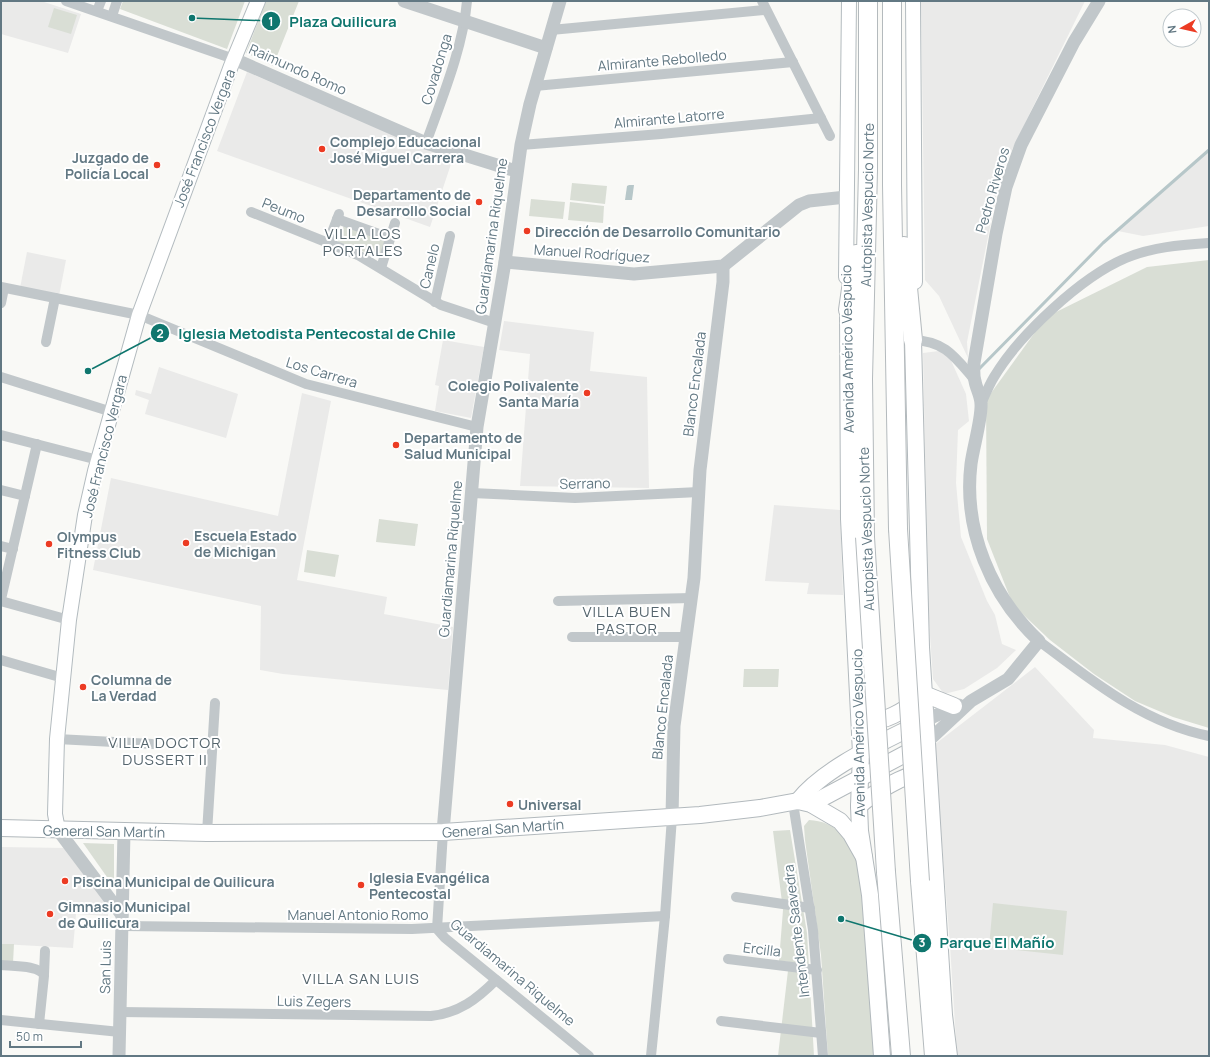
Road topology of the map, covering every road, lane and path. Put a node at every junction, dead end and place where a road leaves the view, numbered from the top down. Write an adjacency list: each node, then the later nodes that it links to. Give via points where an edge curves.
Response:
1 (66, 1): 14 (street, Raimundo Romo)
2 (100, 1): 14 (street)
3 (117, 1): 15 (street)
4 (258, 1): 19 (main road, José Francisco Vergara)
5 (404, 1): 16 (street)
6 (467, 1): 16 (street, Covadonga)
7 (560, 1): 17 (street, Guardiamarina Riquelme)
8 (849, 1): 29 (main road, Avenida Américo Vespucio)
9 (868, 1): 26 (highway, Autopista Vespucio Norte)
10 (892, 1): 28 (highway, Autopista Vespucio Norte)
11 (913, 1): 46 (main road)
12 (1099, 1): 49 (street, Pedro Riveros, via 1074,42 1021,145 1006,187 978,336)
13 (763, 5): 17 (street); 20 (street)
14 (97, 11): 15 (street, Raimundo Romo)
15 (112, 16): 19 (street, Raimundo Romo)
16 (465, 21): 18 (street); 24 (street, Covadonga)
17 (551, 30): 18 (street, Guardiamarina Riquelme)
18 (546, 48): 21 (street, Guardiamarina Riquelme)
19 (234, 59): 24 (street, Raimundo Romo); 44 (main road, José Francisco Vergara)
20 (792, 62): 21 (street, Almirante Rebolledo); 22 (street)
21 (535, 86): 25 (street, Guardiamarina Riquelme)
22 (820, 118): 23 (street); 25 (street, Almirante Latorre)
23 (830, 136)
24 (426, 143): 27 (street, Raimundo Romo)
25 (521, 145): 27 (street, Guardiamarina Riquelme)
26 (868, 170): 43 (highway); 115 (highway, Autopista Vespucio Norte, bridge, via 863,379 864,537)
27 (516, 172): 36 (street, Guardiamarina Riquelme)
28 (892, 185): 46 (highway, via 905,256); 116 (highway, Autopista Vespucio Norte, bridge, via 898,529 920,881)
29 (846, 197): 37 (street, via 809,201 799,205); 43 (main road, Avenida Américo Vespucio)
30 (251, 212): 34 (street, Peumo)
31 (395, 223): 33 (street)
32 (450, 236): 41 (street, Canelo)
33 (390, 238): 34 (street, via 338,217); 38 (street)
34 (328, 243): 38 (street, Peumo)
35 (1209, 243): 50 (street, via 1166,247 1126,258 1082,284 1058,304 1007,358)
36 (505, 262): 37 (street, Manuel Rodríguez, via 634,274); 45 (street, Guardiamarina Riquelme)
37 (723, 266): 57 (street, Blanco Encalada)
38 (381, 268): 41 (street, Peumo)
39 (2, 288): 40 (street, Los Carrera); 42 (street)
40 (55, 298): 44 (street, Los Carrera); 47 (street)
41 (435, 302): 45 (street, Peumo)
42 (1, 303)
43 (848, 310): 75 (main road, Avenida Américo Vespucio, via 849,519)
44 (138, 314): 51 (main road, José Francisco Vergara); 52 (street, Los Carrera, via 306,384)
45 (495, 323): 52 (street, Guardiamarina Riquelme)
46 (913, 340): 49 (street, via 942,346); 71 (main road, via 918,570)
47 (46, 342)
48 (1, 377): 51 (street)
49 (974, 380): 50 (street, Pedro Riveros)
50 (981, 404): 68 (street, via 970,478 970,508 975,534 1002,599)
51 (112, 412): 55 (main road, José Francisco Vergara)
52 (477, 427): 58 (street, Guardiamarina Riquelme)
53 (1, 435): 54 (street)
54 (37, 444): 55 (street); 59 (street)
55 (98, 460): 65 (main road, José Francisco Vergara, via 85,515)
56 (1, 490): 59 (street)
57 (699, 492): 58 (street, Serrano, via 575,498); 62 (street, Blanco Encalada)
58 (472, 493): 91 (street, Guardiamarina Riquelme)
59 (25, 496): 61 (street)
60 (1, 546): 61 (street)
61 (13, 549): 63 (street)
62 (692, 598): 64 (street); 67 (street, Blanco Encalada)
63 (1, 600): 65 (street)
64 (558, 600)
65 (68, 620): 70 (main road, José Francisco Vergara)
66 (572, 637): 67 (street)
67 (686, 637): 86 (street, Blanco Encalada, via 674,726)
68 (1039, 641): 72 (street, via 1008,679); 77 (street, via 1132,707 1167,724)
69 (1, 660): 70 (street)
70 (63, 678): 78 (main road, José Francisco Vergara)
71 (924, 694): 74 (main road); 75 (main road, via 910,705 877,721); 76 (main road)
72 (971, 701): 74 (street); 79 (street)
73 (215, 703): 90 (street)
74 (954, 706): 76 (street)
75 (860, 720): 81 (main road, Avenida Américo Vespucio)
76 (926, 720): 79 (main road); 81 (main road)
77 (1209, 736)
78 (58, 739): 80 (street); 88 (main road, José Francisco Vergara, via 55,814)
79 (926, 742): 82 (main road); 83 (main road, General San Martín)
80 (152, 744)
81 (861, 753): 83 (main road, Avenida Américo Vespucio); 84 (main road, via 809,787)
82 (928, 770): 85 (main road, via 912,774 873,794); 117 (main road)
83 (859, 778): 84 (main road, General San Martín); 85 (main road, Avenida Américo Vespucio)
84 (801, 803): 86 (main road, General San Martín); 92 (main road, via 840,821); 94 (street, Intendente Saavedra)
85 (859, 806): 92 (main road, Avenida Américo Vespucio)
86 (672, 817): 91 (main road, General San Martín); 95 (street, Blanco Encalada)
87 (1, 828): 88 (main road, General San Martín)
88 (58, 830): 89 (main road, General San Martín); 96 (street, José Francisco Vergara)
89 (124, 832): 90 (main road, General San Martín); 96 (street, San Luis)
90 (207, 832): 91 (main road, General San Martín)
91 (443, 832): 97 (street, Guardiamarina Riquelme)
92 (864, 857): 114 (main road, Avenida Américo Vespucio, via 870,895)
93 (736, 897): 94 (street)
94 (810, 908): 101 (street, Intendente Saavedra)
95 (665, 916): 97 (street, Manuel Antonio Romo); 112 (street, Blanco Encalada)
96 (122, 921): 97 (street, Manuel Antonio Romo); 104 (street, San Luis)
97 (437, 929): 103 (street, Guardiamarina Riquelme)
98 (45, 951): 102 (street)
99 (728, 960): 101 (street, Ercilla)
100 (1, 965): 102 (street, via 37,968)
101 (817, 970): 109 (street, Intendente Saavedra)
102 (43, 973): 107 (street)
103 (496, 980): 104 (street, Luis Zegers, via 462,1008 431,1016); 111 (street, Guardiamarina Riquelme)
104 (120, 1012): 108 (street, San Luis)
105 (1, 1020): 107 (street)
106 (721, 1021): 109 (street)
107 (38, 1024): 108 (street)
108 (120, 1032): 110 (street, San Luis)
109 (821, 1033): 113 (street, Intendente Saavedra)
110 (119, 1056)
111 (589, 1056)
112 (651, 1056)
113 (823, 1056)
114 (882, 1056)
115 (901, 1056)
116 (934, 1056)
117 (949, 1056)

